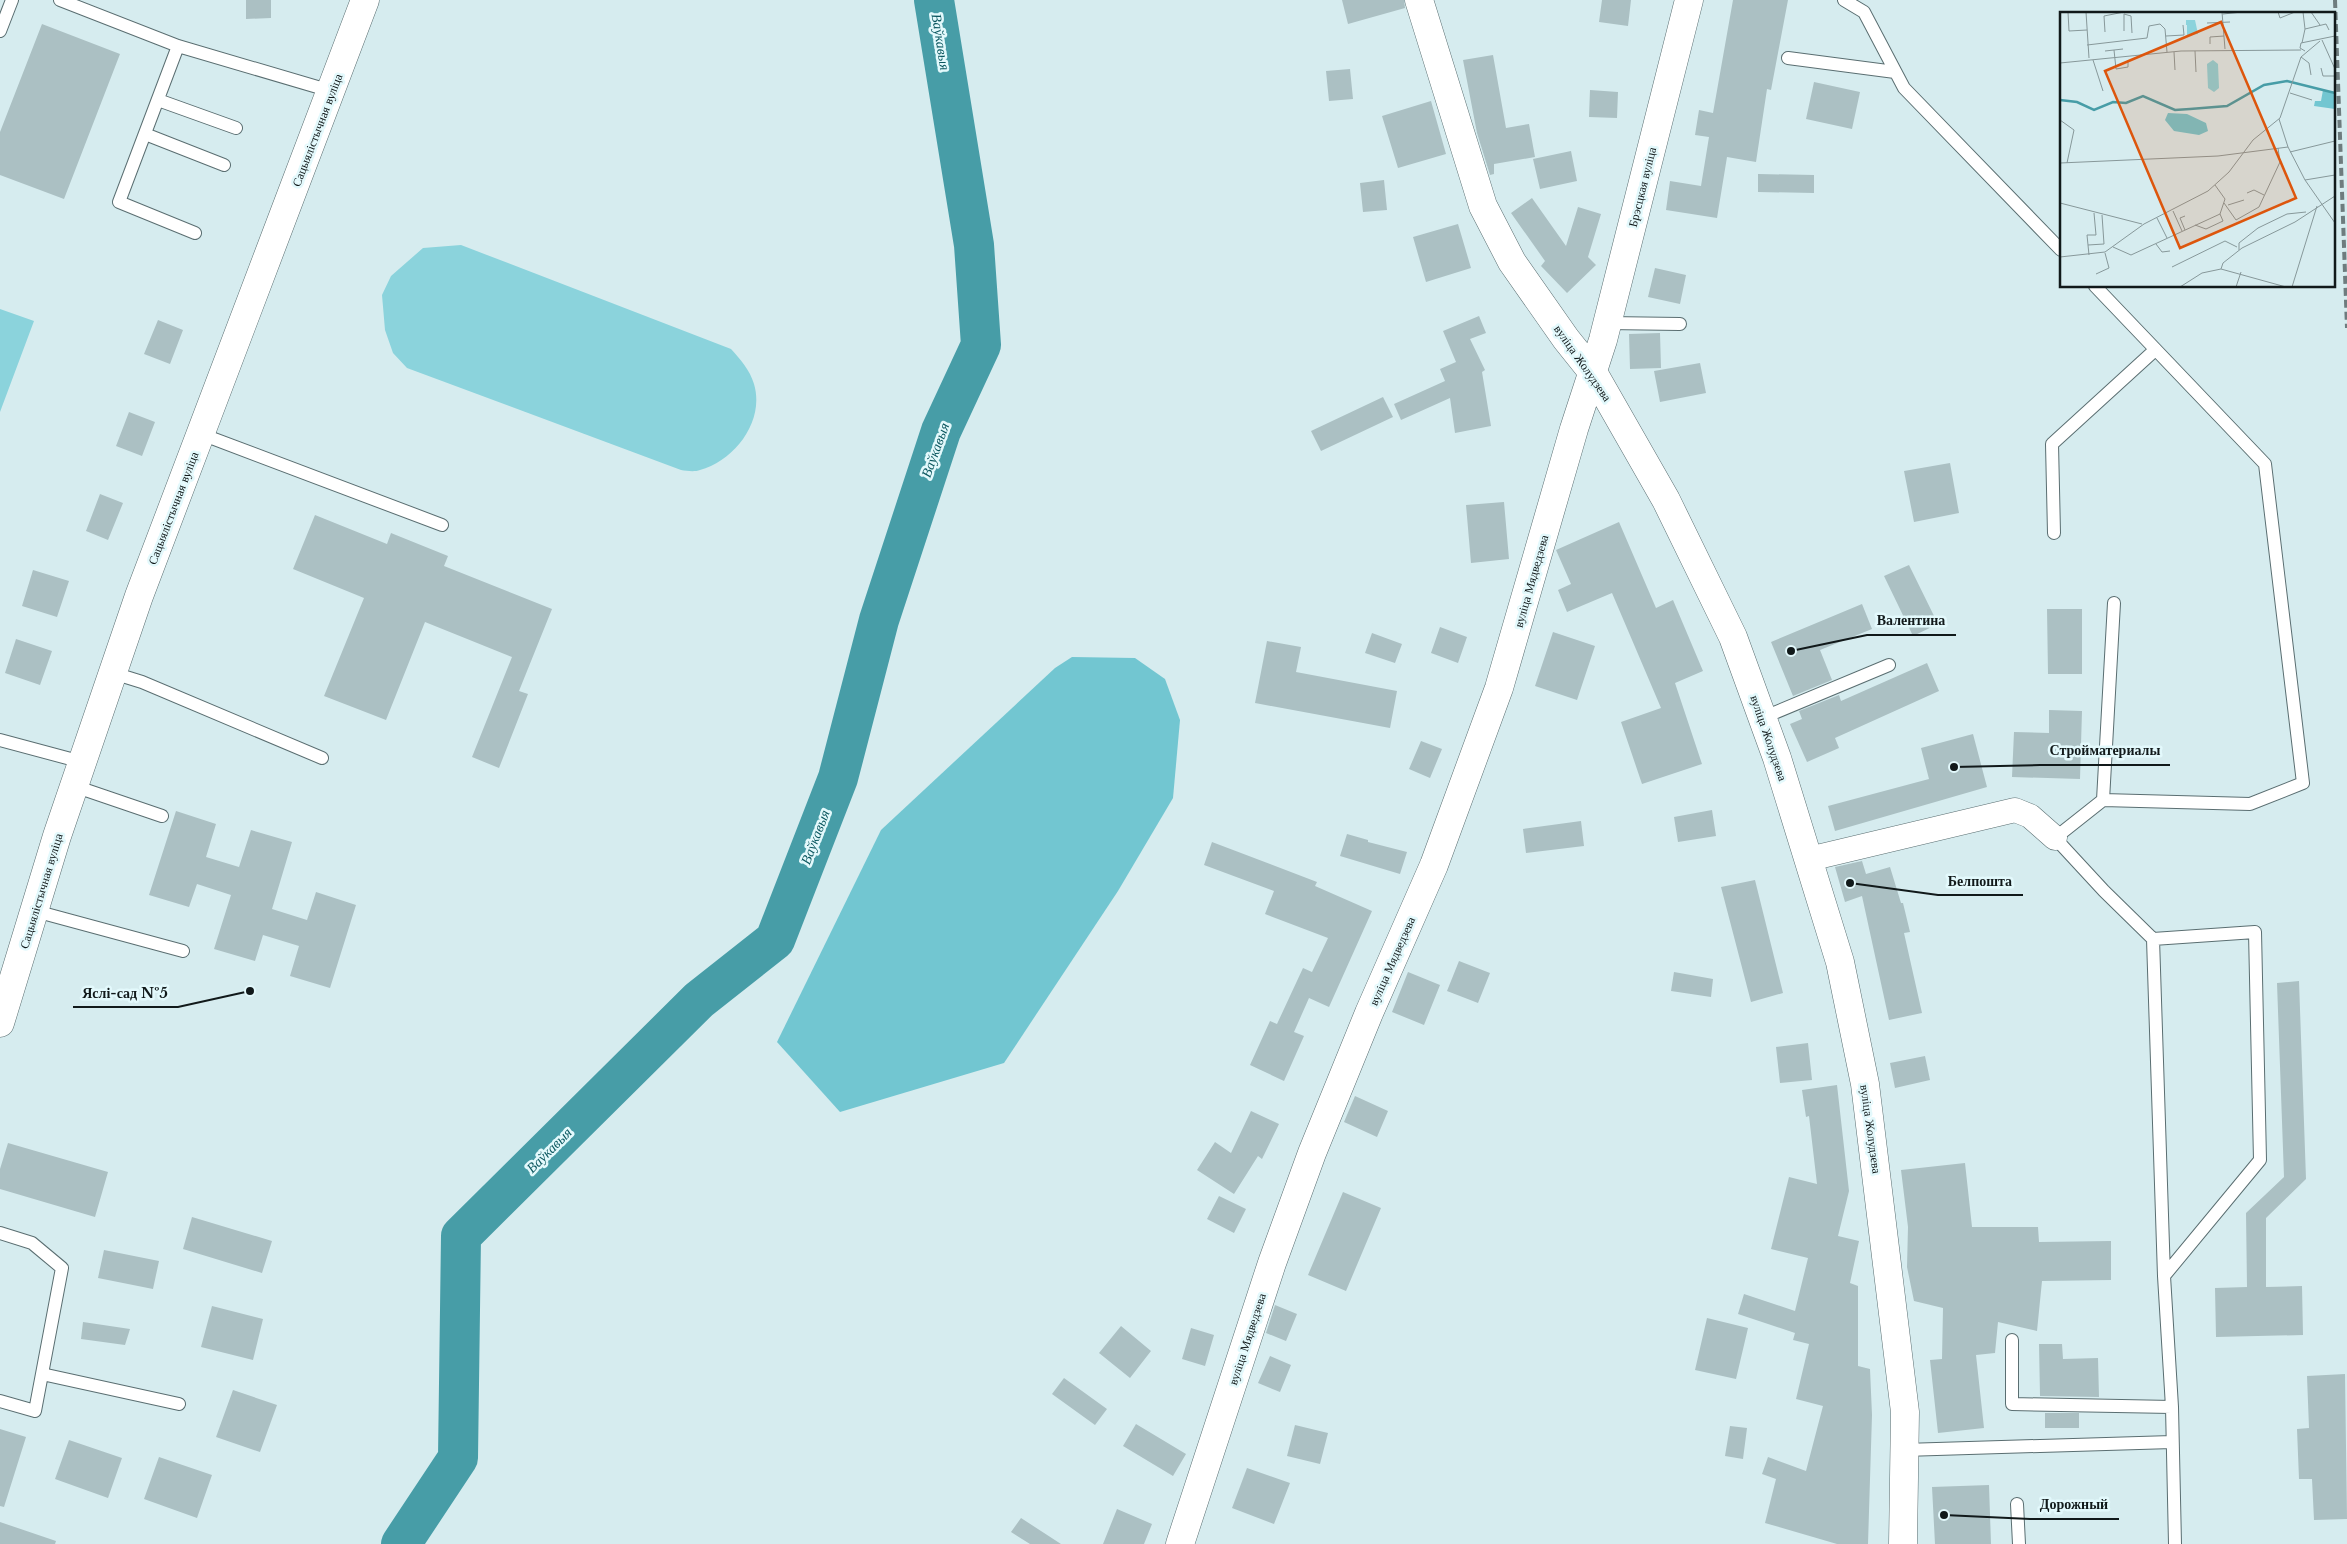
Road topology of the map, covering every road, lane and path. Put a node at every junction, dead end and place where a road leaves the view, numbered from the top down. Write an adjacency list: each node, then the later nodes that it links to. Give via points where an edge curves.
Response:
1 (12, 0): 7 (lane)
2 (60, 0): 8 (lane)
3 (365, 0): 11 (street, Сацыялістычная вуліца)
4 (1419, 0): 22 (street, вуліца Жолудзева, via 1483,206 1512,262)
5 (1688, 0): 19 (street, Брэсцкая вуліца)
6 (1844, 0): 10 (lane, via 1864,12)
7 (0, 31)
8 (178, 46): 11 (lane); 12 (lane)
9 (1788, 58): 10 (lane)
10 (1895, 72): 17 (lane, via 1904,88)
11 (331, 91): 23 (street, Сацыялістычная вуліца)
12 (158, 100): 13 (lane); 14 (lane)
13 (236, 128)
14 (145, 134): 15 (lane); 16 (lane, via 120,202)
15 (224, 165)
16 (195, 233)
17 (2060, 249)
18 (2097, 288): 21 (lane)
19 (1608, 323): 20 (lane); 22 (street, Брэсцкая вуліца)
20 (1680, 324)
21 (2155, 350): 25 (lane, via 2052,444); 33 (lane, via 2265,464 2303,783 2250,804)
22 (1594, 374): 29 (street, вуліца Жолудзева, via 1671,508 1733,637); 51 (street, вуліца Мядведзева, via 1574,429 1500,688 1434,865 1312,1153 1272,1263)
23 (201, 434): 24 (lane); 28 (street, Сацыялістычная вуліца)
24 (442, 524)
25 (2054, 533)
26 (2114, 603): 33 (lane)
27 (1888, 665): 29 (lane)
28 (113, 673): 31 (lane, via 142,682); 32 (street, Сацыялістычная вуліца)
29 (1762, 718): 36 (street, вуліца Жолудзева)
30 (0, 740): 32 (lane)
31 (322, 758)
32 (78, 774): 34 (lane); 37 (street, Сацыялістычная вуліца)
33 (2103, 800): 35 (lane)
34 (162, 816)
35 (2055, 838): 36 (street, via 2030,816 2015,810); 38 (lane)
36 (1809, 859): 49 (street, вуліца Жолудзева, via 1840,962 1865,1084 1905,1412)
37 (35, 911): 39 (lane); 40 (street, Сацыялістычная вуліца)
38 (2153, 939): 42 (lane); 42 (lane, via 2255,932 2260,1160)
39 (183, 951)
40 (0, 1023)
41 (0, 1234): 44 (lane, via 32,1242 62,1268)
42 (2164, 1276): 47 (lane)
43 (2012, 1340): 47 (lane, via 2012,1404)
44 (42, 1374): 45 (lane, via 35,1412); 46 (lane)
45 (0, 1401)
46 (179, 1404)
47 (2172, 1408): 48 (lane)
48 (2172, 1442): 49 (lane); 54 (lane)
49 (1904, 1450): 52 (street, вуліца Жолудзева)
50 (2017, 1504): 53 (lane)
51 (1180, 1544)
52 (1903, 1544)
53 (2019, 1544)
54 (2175, 1544)

